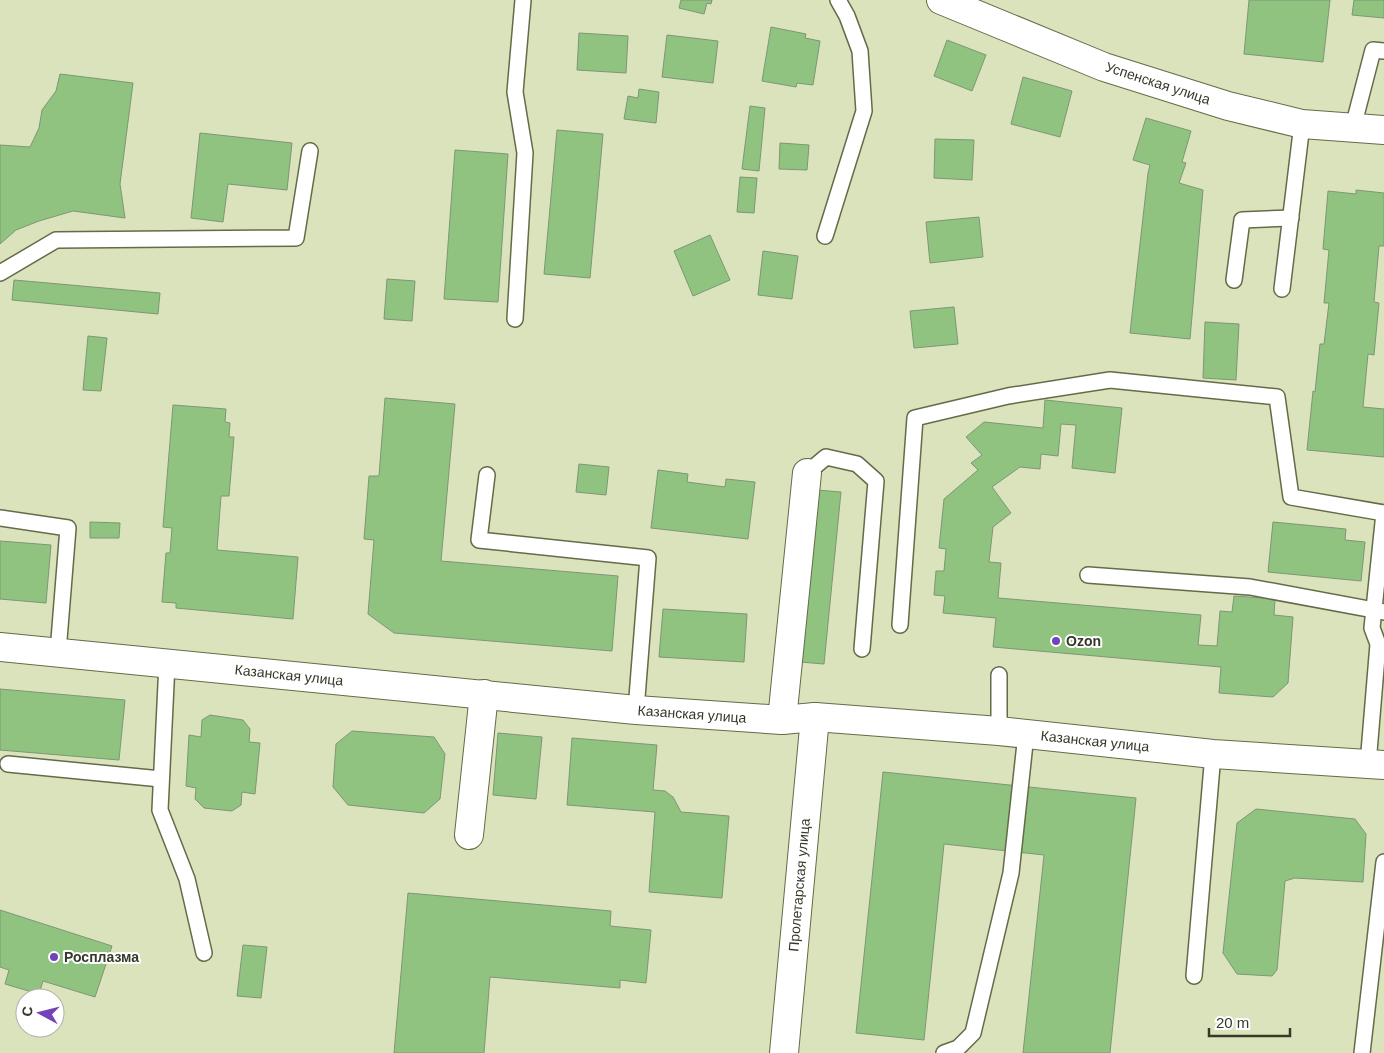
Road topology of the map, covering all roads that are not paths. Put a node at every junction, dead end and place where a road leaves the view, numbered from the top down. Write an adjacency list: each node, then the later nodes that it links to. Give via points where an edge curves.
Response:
1 (522, 0): 14 (lane, via 515,92 525,153)
2 (838, 0): 10 (lane, via 860,51 864,111)
3 (941, 0): 5 (street, Успенская улица, via 1104,66 1228,106)
4 (1384, 51): 6 (lane, via 1373,50)
5 (1302, 124): 6 (street, Успенская улица); 9 (lane)
6 (1353, 128): 7 (street, Успенская улица)
7 (1384, 130)
8 (310, 151): 11 (lane, via 296,238 56,240)
9 (1291, 218): 12 (lane, via 1242,220); 13 (lane)
10 (825, 236)
11 (0, 273)
12 (1234, 280)
13 (1282, 289)
14 (515, 319)
15 (807, 473): 23 (lane, via 826,457 857,464 876,482); 30 (street)
16 (487, 475): 28 (lane, via 479,540 648,558)
17 (1384, 513): 20 (lane); 21 (lane, via 1291,497 1277,397 1110,380 1008,396 916,418)
18 (0, 518): 24 (lane, via 68,528)
19 (1088, 575): 20 (lane, via 1250,588)
20 (1378, 611): 35 (lane, via 1372,628 1378,644)
21 (900, 625)
22 (0, 646): 24 (street, Казанская улица)
23 (862, 649)
24 (58, 652): 25 (street, Казанская улица)
25 (167, 663): 27 (street, Казанская улица); 36 (lane)
26 (999, 675): 31 (lane)
27 (484, 694): 28 (street, Казанская улица); 37 (street)
28 (636, 710): 30 (street, Казанская улица)
29 (815, 717): 30 (street, Казанская улица); 31 (street, Казанская улица); 42 (street, Пролетарская улица)
30 (782, 720)
31 (999, 731): 32 (street, Казанская улица)
32 (1026, 734): 33 (street, Казанская улица); 43 (lane, via 1011,873 973,1033 958,1048)
33 (1214, 754): 35 (street, Казанская улица); 41 (lane)
34 (8, 764): 36 (lane)
35 (1376, 764)
36 (162, 779): 40 (lane, via 160,810 187,879)
37 (469, 835)
38 (1384, 862): 39 (lane)
39 (1381, 904): 44 (lane)
40 (204, 953)
41 (1194, 976)
42 (788, 1053)
43 (944, 1053)
44 (1362, 1053)

